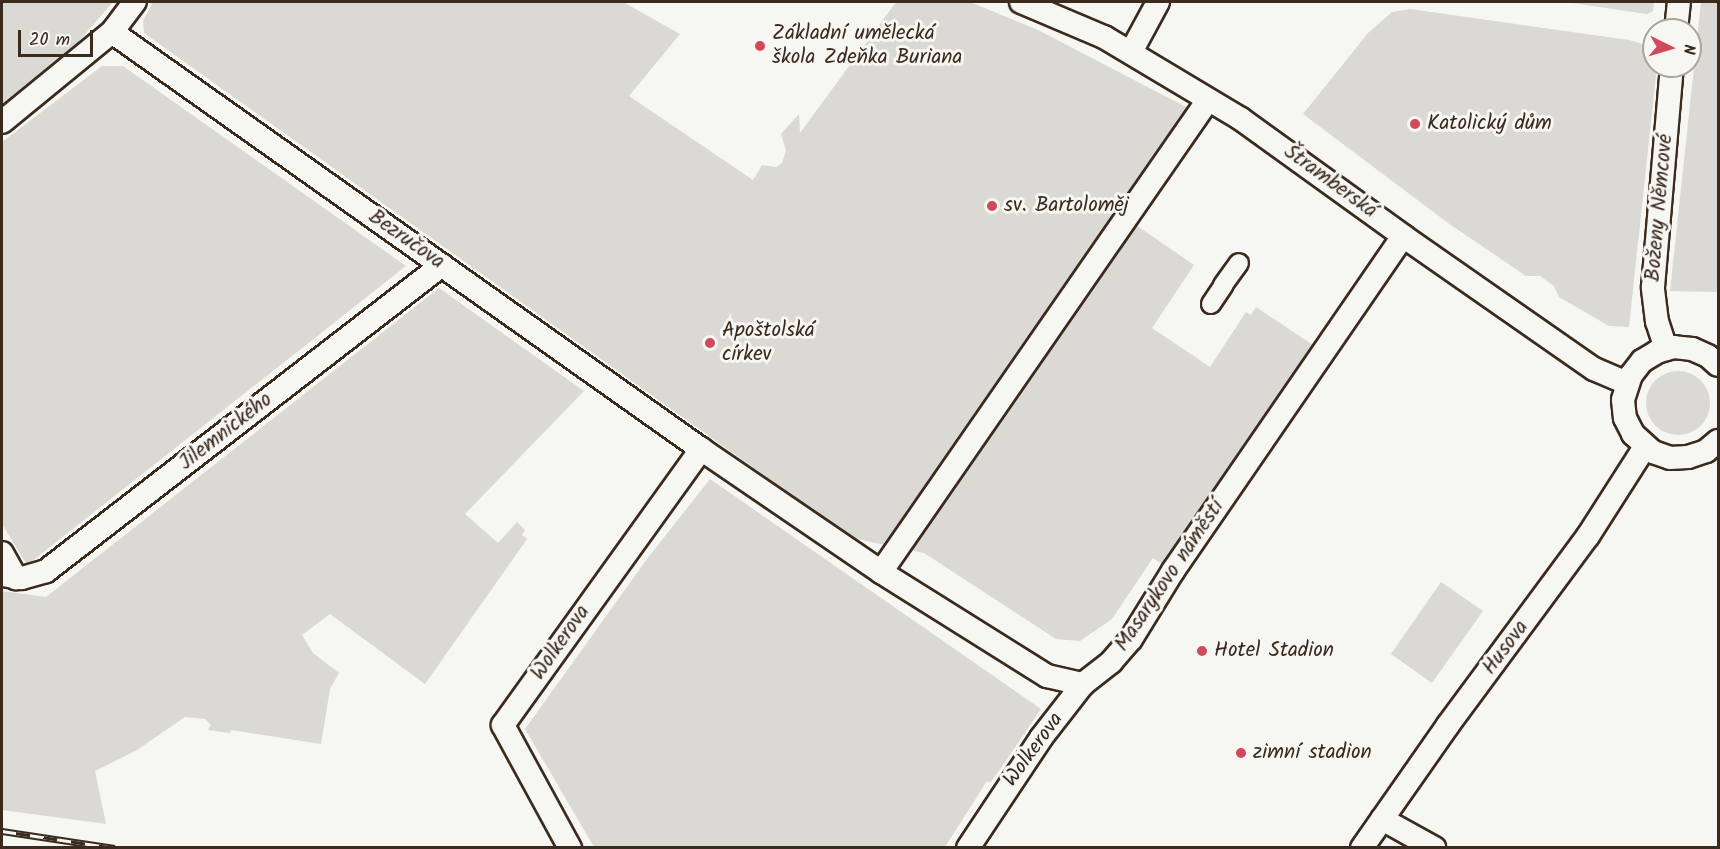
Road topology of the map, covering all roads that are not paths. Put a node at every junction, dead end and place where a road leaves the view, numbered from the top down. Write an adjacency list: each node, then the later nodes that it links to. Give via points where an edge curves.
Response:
1 (135, 2): 6 (street)
2 (1021, 2): 7 (street, Štramberská)
3 (1158, 2): 7 (street)
4 (1679, 2): 5 (street)
5 (1677, 18)
6 (112, 32): 10 (street); 13 (street, Bezručova)
7 (1131, 52): 9 (street, Štramberská)
8 (1671, 78): 15 (street, Boženy Němcové, via 1653,287 1657,322)
9 (1208, 100): 11 (street, Štramberská, via 1274,142); 22 (street)
10 (2, 122)
11 (1403, 236): 17 (street, Štramberská, via 1594,369); 24 (street, Masarykovo náměstí, via 1173,570 1131,639 1111,662)
12 (1239, 263): 14 (street)
13 (442, 265): 20 (street, Bezručova); 23 (street, Jilemnického, via 46,571)
14 (1211, 304)
15 (1666, 349): 16 (street, via 1692,349); 17 (street, via 1642,361)
16 (1718, 362)
17 (1627, 382): 19 (street, via 1625,418)
18 (1719, 441): 19 (street, via 1697,455 1679,458)
19 (1645, 447): 25 (street, Husova, via 1588,536)
20 (701, 449): 22 (street); 26 (street, Wolkerova, via 503,725)
21 (2, 553): 23 (street)
22 (881, 572): 24 (street, via 1047,676)
23 (9, 576)
24 (1083, 684): 27 (street, Wolkerova, via 1041,738)
25 (1382, 819): 28 (street, Husova); 29 (street)
26 (566, 846)
27 (968, 848)
28 (1362, 848)
29 (1434, 848)

